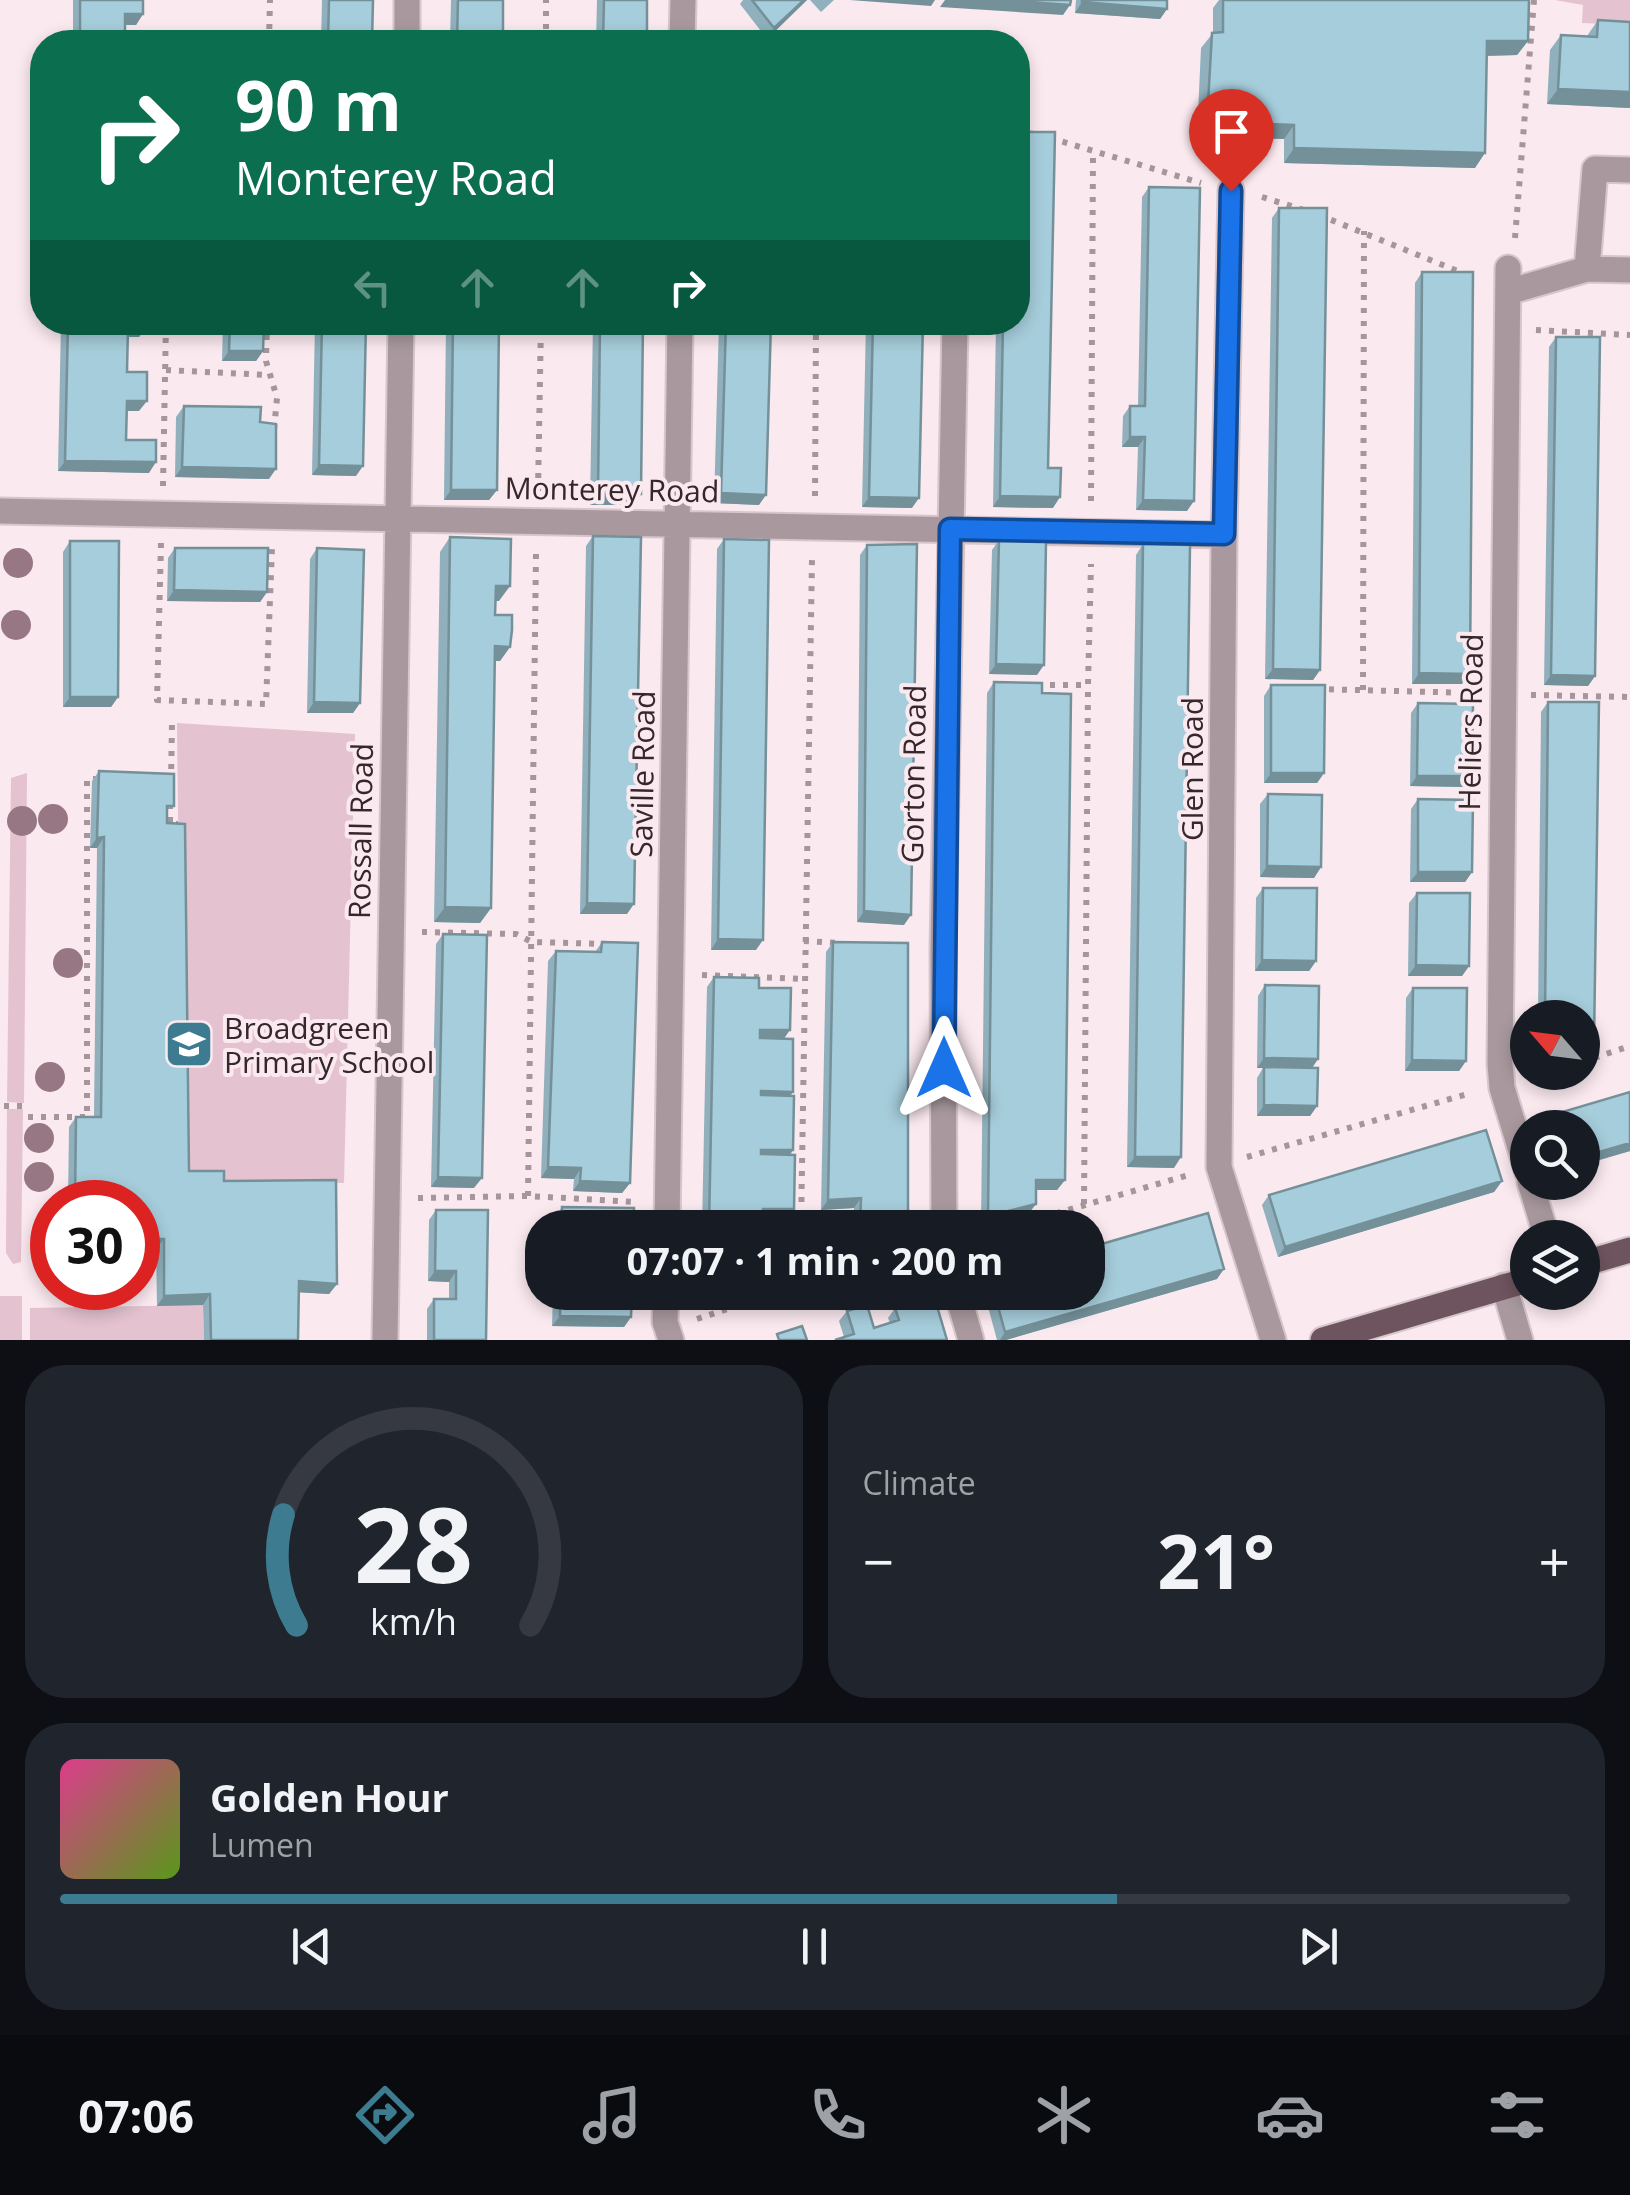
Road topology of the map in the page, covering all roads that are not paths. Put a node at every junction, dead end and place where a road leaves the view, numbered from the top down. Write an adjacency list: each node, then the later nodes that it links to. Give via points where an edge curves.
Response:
1 (407, 0): 3 (street)
2 (683, 0): 4 (street)
3 (406, 30)
4 (682, 30)
5 (1630, 170): 7 (street, via 1595,170)
6 (1231, 191): 16 (street, Glen Road)
7 (1587, 269): 8 (street); 17 (street, Heliers Road, via 1508,280 1502,1088)
8 (1630, 270)
9 (401, 335): 13 (street, Rossall Road)
10 (680, 335): 14 (street, Saville Road)
11 (956, 335): 15 (street, Gorton Road)
12 (0, 511): 13 (street, Monterey Road)
13 (397, 518): 14 (street, Monterey Road); 25 (street, Rossall Road)
14 (679, 522): 15 (street, Monterey Road); 18 (street, Saville Road)
15 (950, 529): 16 (street, Monterey Road); 19 (street, Gorton Road)
16 (1224, 534): 27 (street, Glen Road, via 1220,1167)
17 (1510, 1114)
18 (668, 1210)
19 (944, 1210)
20 (1630, 1250): 21 (main road)
21 (1600, 1259)
22 (1510, 1285): 28 (main road)
23 (962, 1310): 26 (street)
24 (1518, 1310): 29 (street)
25 (384, 1340)
26 (971, 1340)
27 (1273, 1340)
28 (1323, 1340)
29 (1520, 1340)

